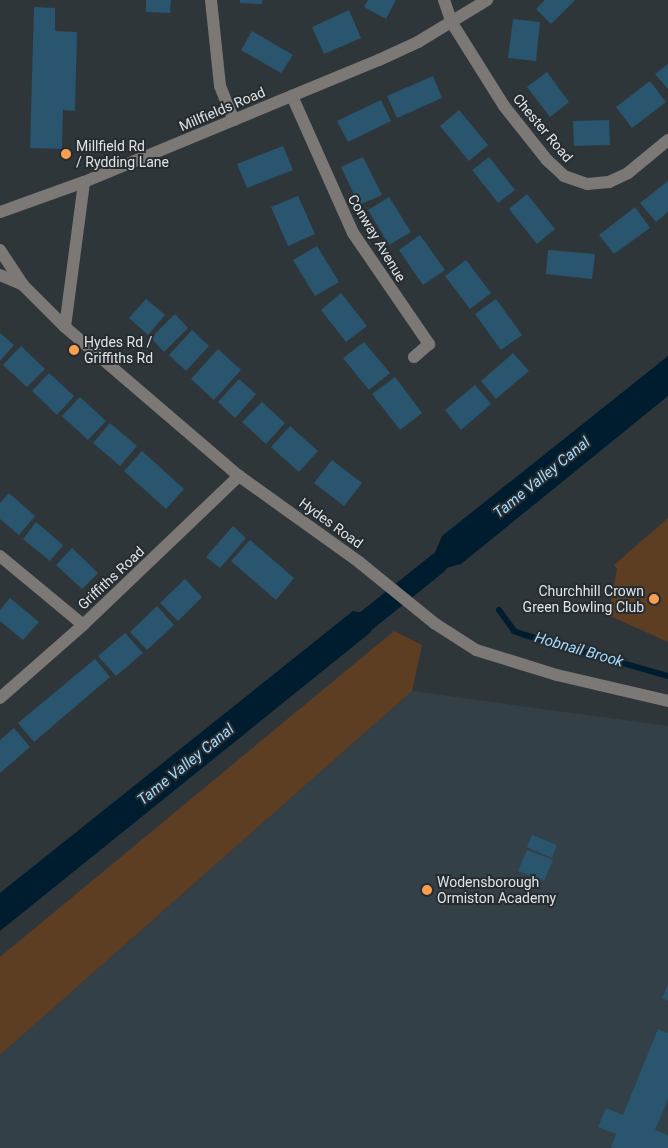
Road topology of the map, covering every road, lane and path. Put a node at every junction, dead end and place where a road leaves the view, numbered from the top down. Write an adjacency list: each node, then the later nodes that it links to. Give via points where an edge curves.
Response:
1 (211, 0): 6 (street, via 220,86)
2 (444, 0): 4 (street)
3 (487, 0): 4 (street, Millfields Road)
4 (452, 23): 5 (street, Millfields Road, via 379,60); 7 (street, Chester Road, via 504,106 564,176 587,184 609,182 628,173)
5 (292, 96): 6 (street, Millfields Road); 14 (street, Conway Avenue, via 353,233 429,344)
6 (234, 120): 8 (street, Millfields Road)
7 (668, 140)
8 (84, 182): 9 (street, Millfields Road); 13 (street)
9 (0, 212)
10 (0, 250): 12 (street, Hydes Road)
11 (0, 275): 12 (street, Hydes Road)
12 (23, 285): 13 (street, Hydes Road)
13 (65, 327): 15 (street, Hydes Road)
14 (414, 356)
15 (239, 476): 17 (street, Griffiths Road); 19 (street, Hydes Road, via 359,562 434,623 476,650 556,675)
16 (0, 556): 17 (street)
17 (83, 625): 18 (street, Griffiths Road)
18 (2, 692)
19 (668, 701)

